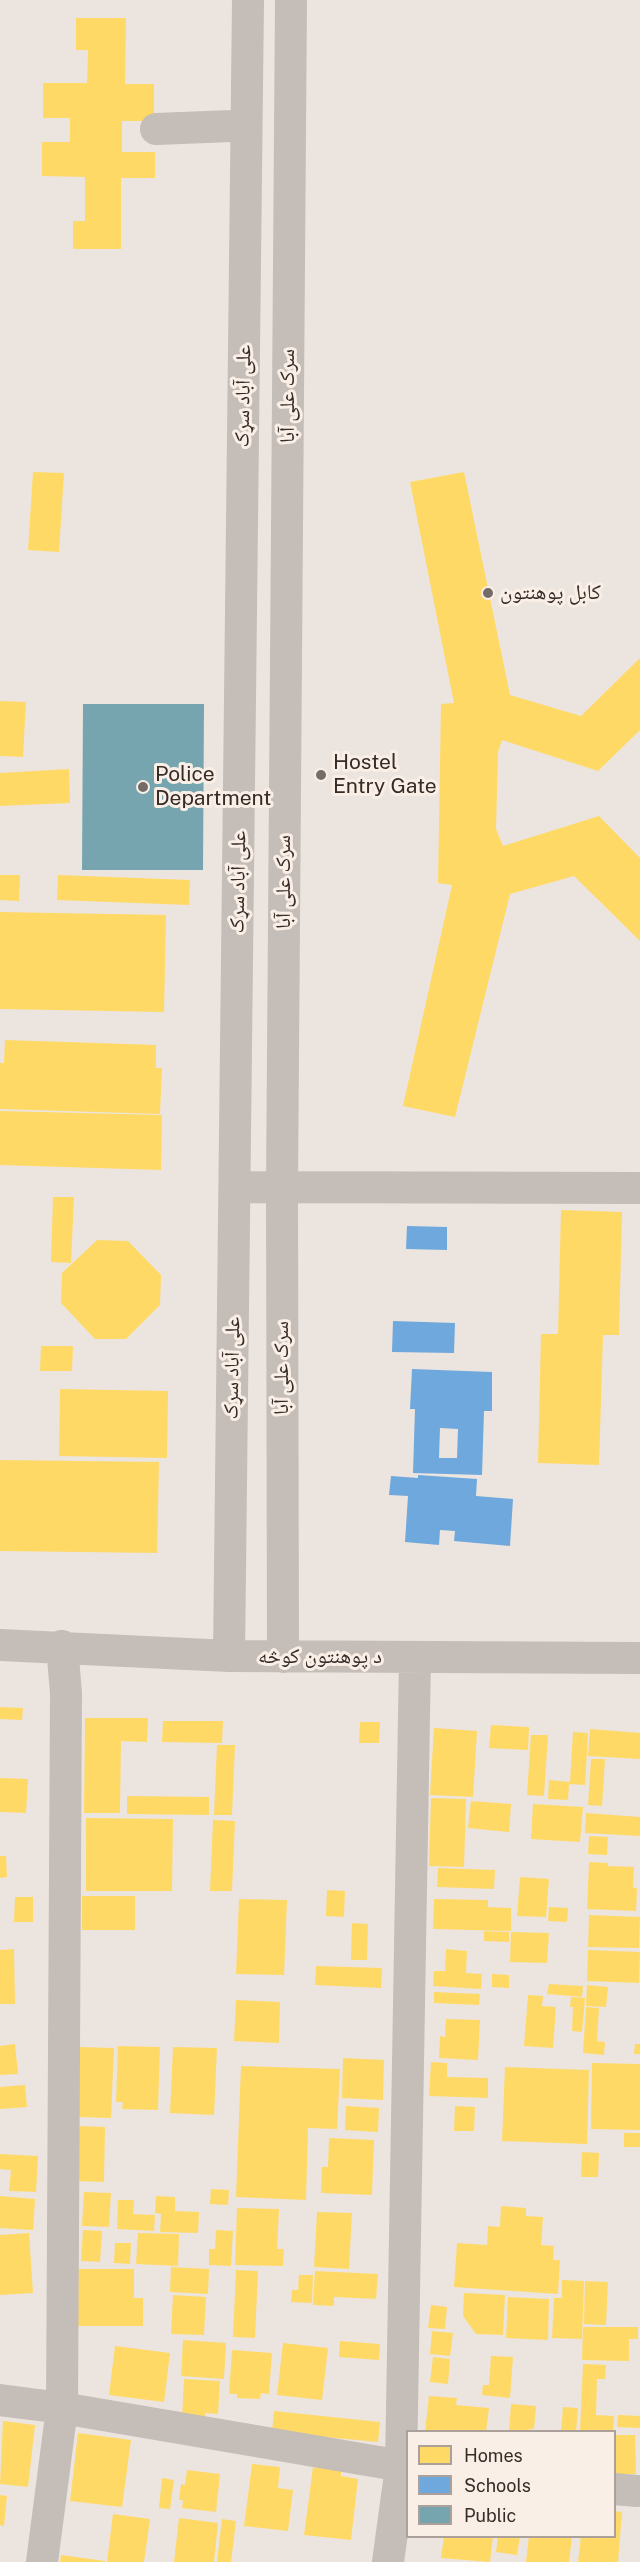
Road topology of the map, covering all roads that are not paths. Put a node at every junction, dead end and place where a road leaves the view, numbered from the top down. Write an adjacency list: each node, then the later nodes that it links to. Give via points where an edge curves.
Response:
1 (248, 0): 3 (street, علی آباد سړک)
2 (291, 0): 6 (street, سرک علی آبا)
3 (246, 128): 4 (street); 5 (street, علی آباد سړک)
4 (156, 129)
5 (239, 795): 6 (street); 8 (street, علی آباد سړک)
6 (285, 796): 7 (street, سرک علی آبا)
7 (282, 1186): 8 (street); 9 (street); 13 (street, سرک علی آبا)
8 (235, 1187): 12 (street, علی آباد سړک)
9 (640, 1188)
10 (0, 1645): 11 (street, د پوهنتون کوڅه)
11 (62, 1647): 12 (street, د پوهنتون کوڅه); 17 (street, via 66,1693)
12 (229, 1656): 13 (street, د پوهنتون کوڅه)
13 (282, 1657): 14 (street, د پوهنتون کوڅه)
14 (415, 1658): 15 (street, د پوهنتون کوڅه); 18 (street)
15 (640, 1658)
16 (0, 2400): 17 (street)
17 (62, 2408): 18 (street); 19 (street)
18 (404, 2467): 20 (street)
19 (42, 2562)
20 (388, 2562)

